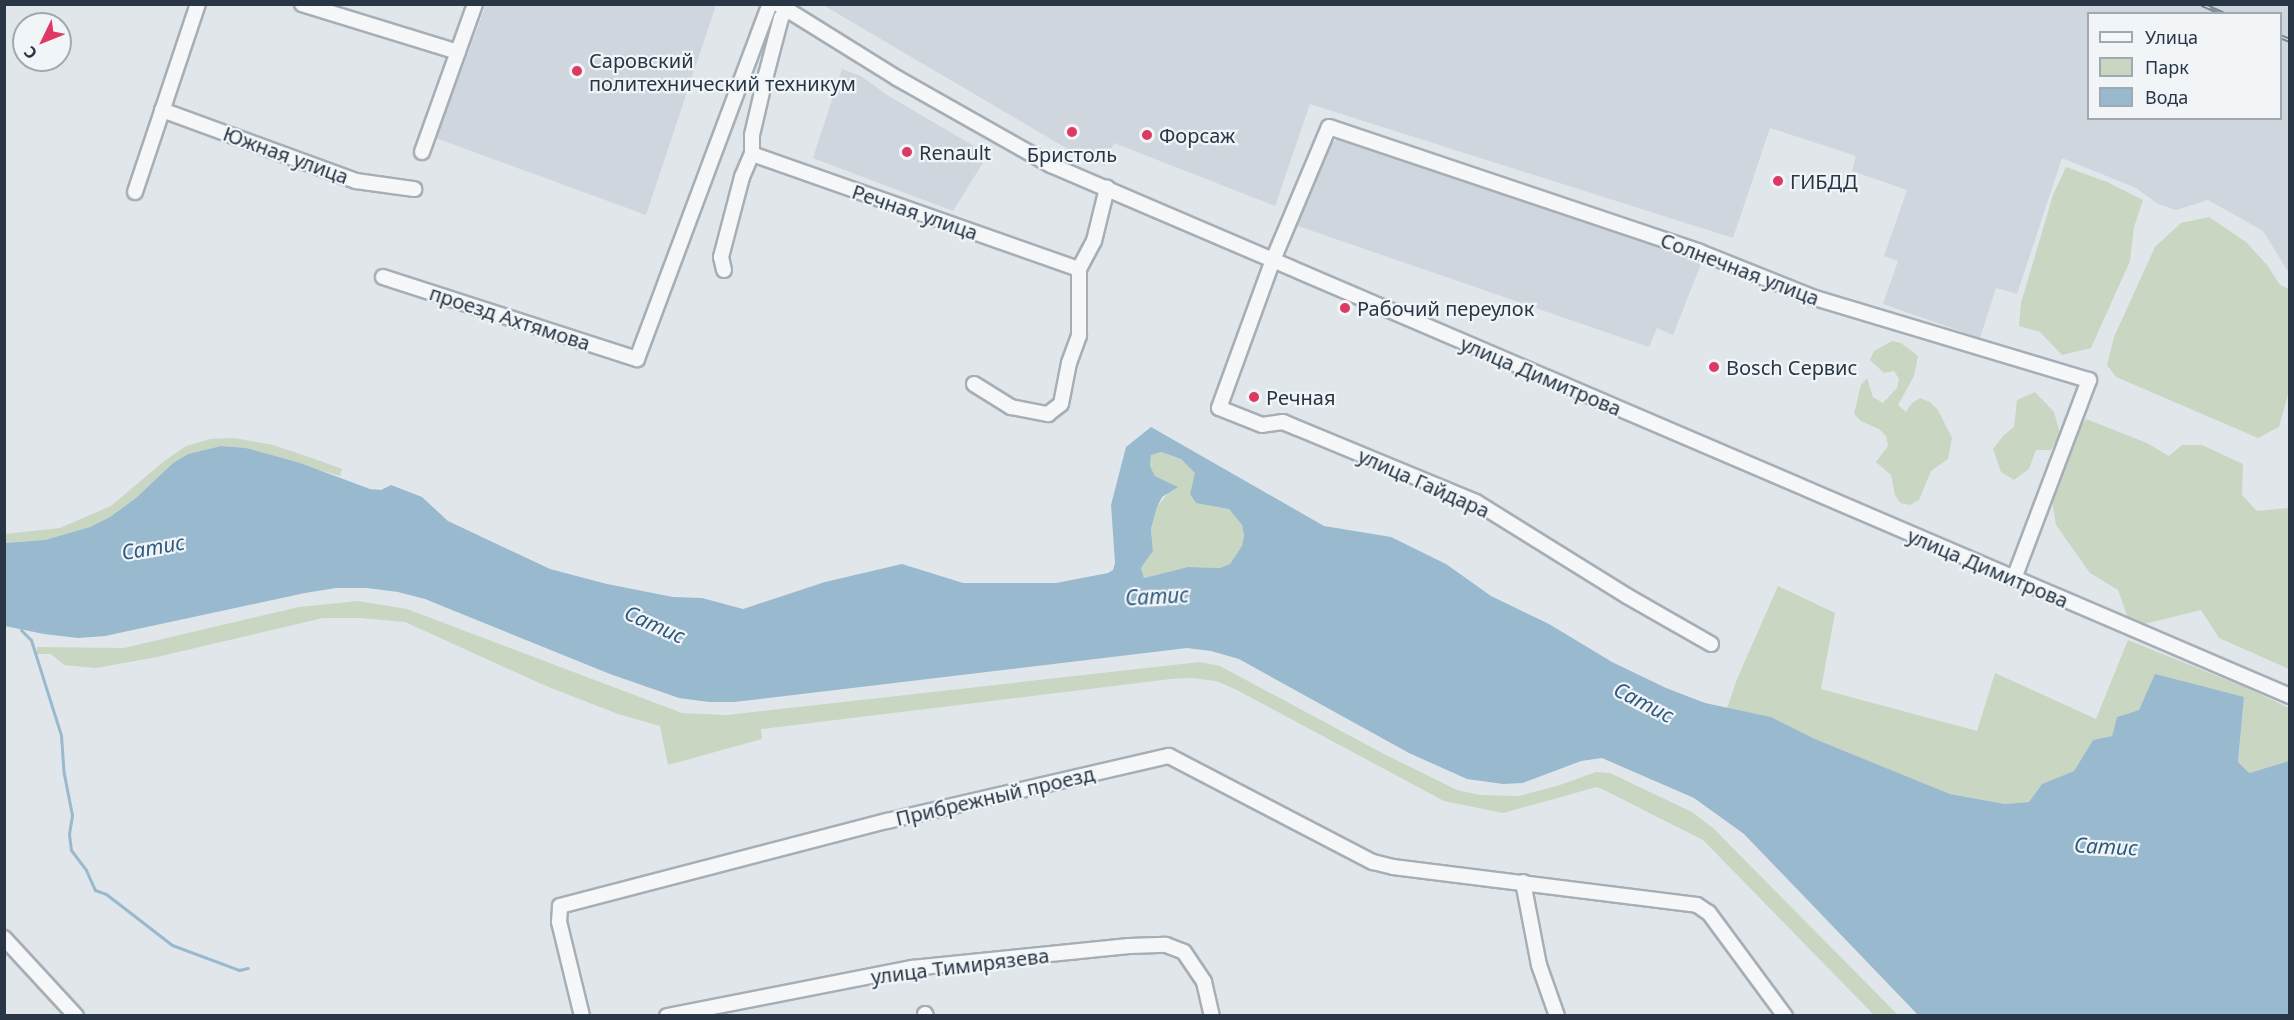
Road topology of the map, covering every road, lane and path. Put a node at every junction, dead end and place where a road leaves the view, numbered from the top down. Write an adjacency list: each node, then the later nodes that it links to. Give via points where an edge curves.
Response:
1 (198, 4): 7 (street)
2 (302, 4): 6 (street)
3 (475, 4): 6 (street)
4 (770, 4): 16 (street, проезд Ахтямова, via 637,359)
5 (782, 7): 9 (street, via 752,135); 10 (street, улица Димитрова, via 993,134 1051,165)
6 (458, 52): 8 (street)
7 (162, 110): 11 (street, Южная улица, via 356,181); 12 (street)
8 (423, 152)
9 (752, 154): 14 (street, Речная улица); 15 (street, via 721,257)
10 (1107, 188): 13 (street, улица Димитрова); 14 (street, via 1094,241)
11 (414, 189)
12 (135, 192)
13 (1274, 260): 18 (street, улица Димитрова); 18 (street, Солнечная улица, via 1329,127 1700,252 1815,298 2089,380); 19 (street, улица Гайдара, via 1219,408 1262,425 1283,422 1476,502)
14 (1079, 269): 17 (street, via 1078,335 1061,404 1047,414 1011,407)
15 (724, 270)
16 (382, 277)
17 (974, 384)
18 (2014, 579): 20 (street, улица Димитрова)
19 (1711, 644)
20 (2289, 696)
21 (1524, 882): 24 (street, Прибрежный проезд, via 1373,862 1180,759 1160,756 887,821 560,906 559,922); 27 (street, via 1539,965); 28 (street, Прибрежный проезд, via 1696,905 1709,913)
22 (4, 938): 23 (street)
23 (75, 1016)
24 (582, 1016)
25 (667, 1016): 26 (street, улица Тимирязева, via 912,968 1166,945 1184,952 1204,982)
26 (1212, 1016)
27 (1557, 1016)
28 (1785, 1016)

